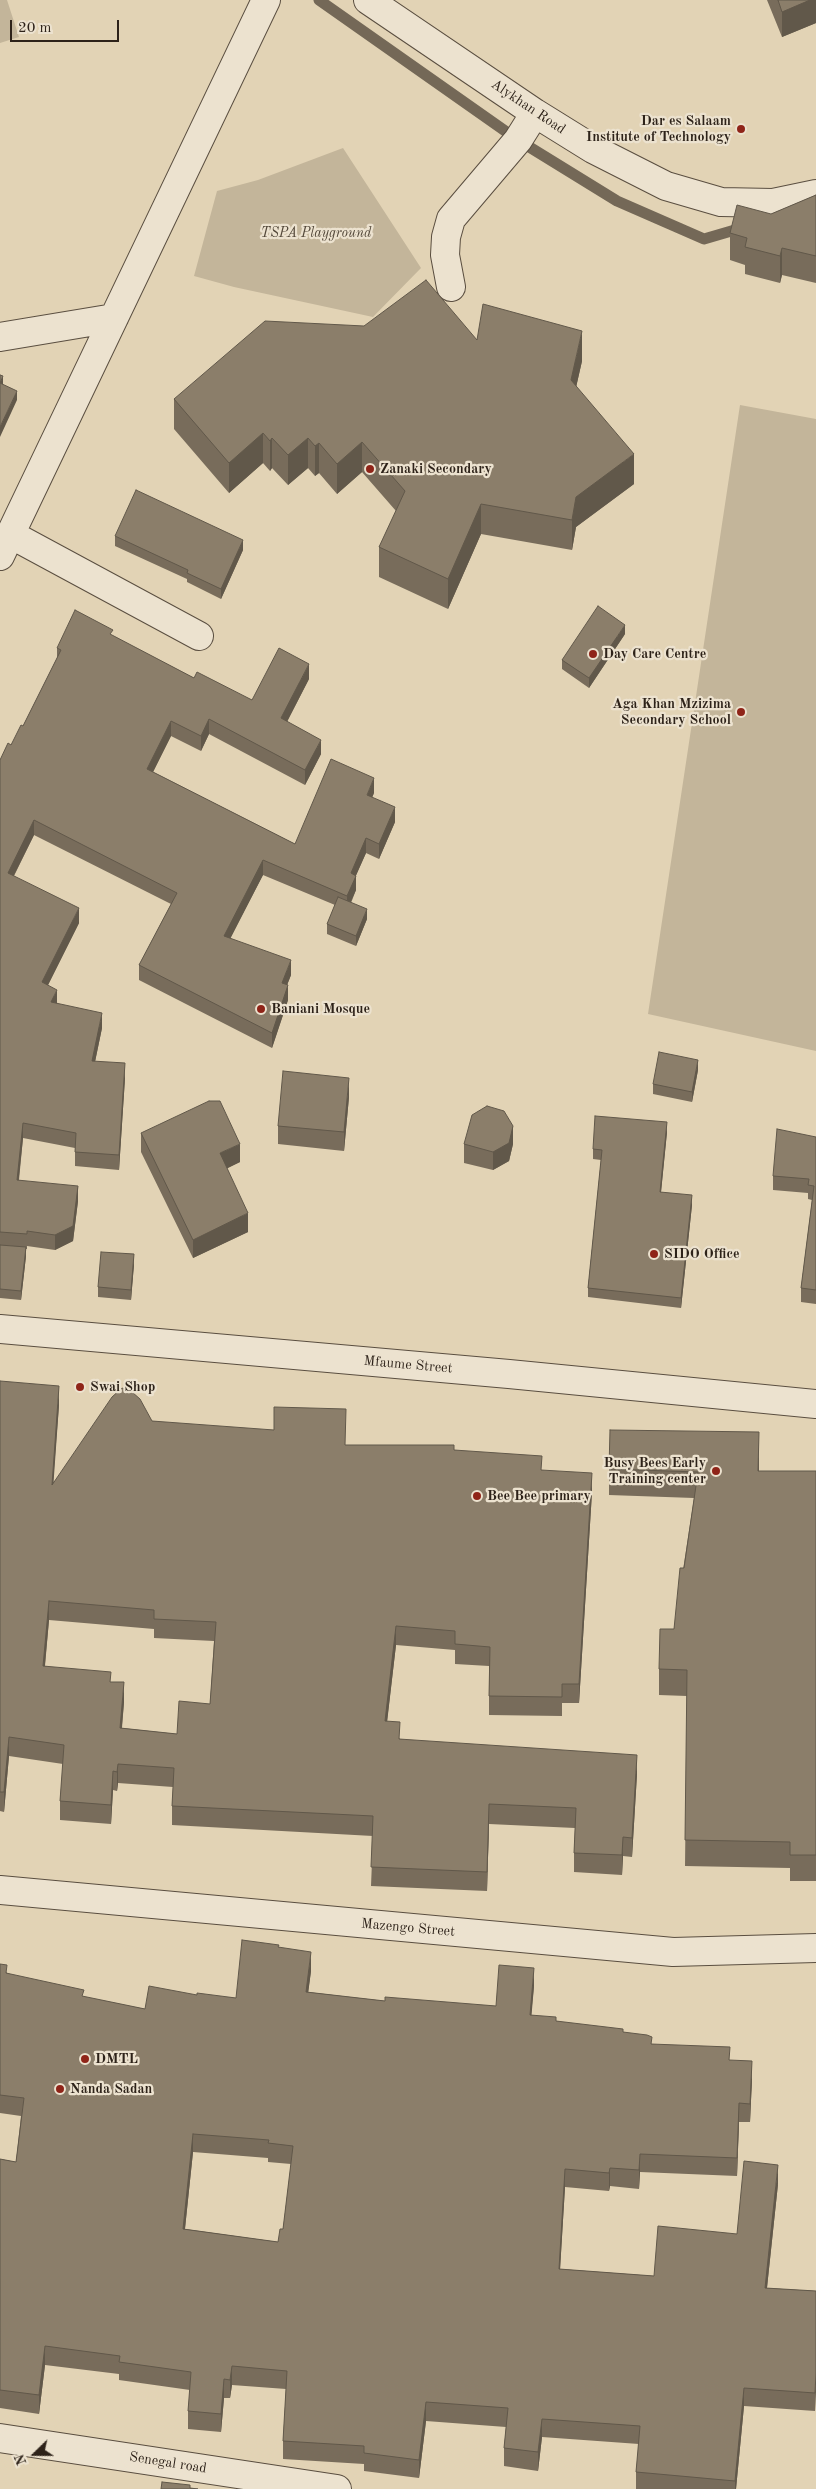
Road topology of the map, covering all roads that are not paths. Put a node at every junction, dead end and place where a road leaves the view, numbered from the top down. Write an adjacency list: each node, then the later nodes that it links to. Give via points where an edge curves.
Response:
1 (266, 0): 6 (street)
2 (368, 0): 3 (street, Alykhan Road)
3 (535, 113): 4 (street, Alykhan Road, via 593,149 666,186 721,202 773,203); 5 (street, via 518,140 451,219 445,255)
4 (816, 194)
5 (451, 287)
6 (114, 318): 7 (street); 8 (street)
7 (0, 336)
8 (5, 545): 9 (street)
9 (199, 636)
10 (0, 1330): 11 (street, Mfaume Street)
11 (816, 1404)
12 (0, 1890): 13 (street, Mazengo Street, via 673,1952)
13 (816, 1948)
14 (0, 2438): 15 (street, Senegal road)
15 (337, 2489)

